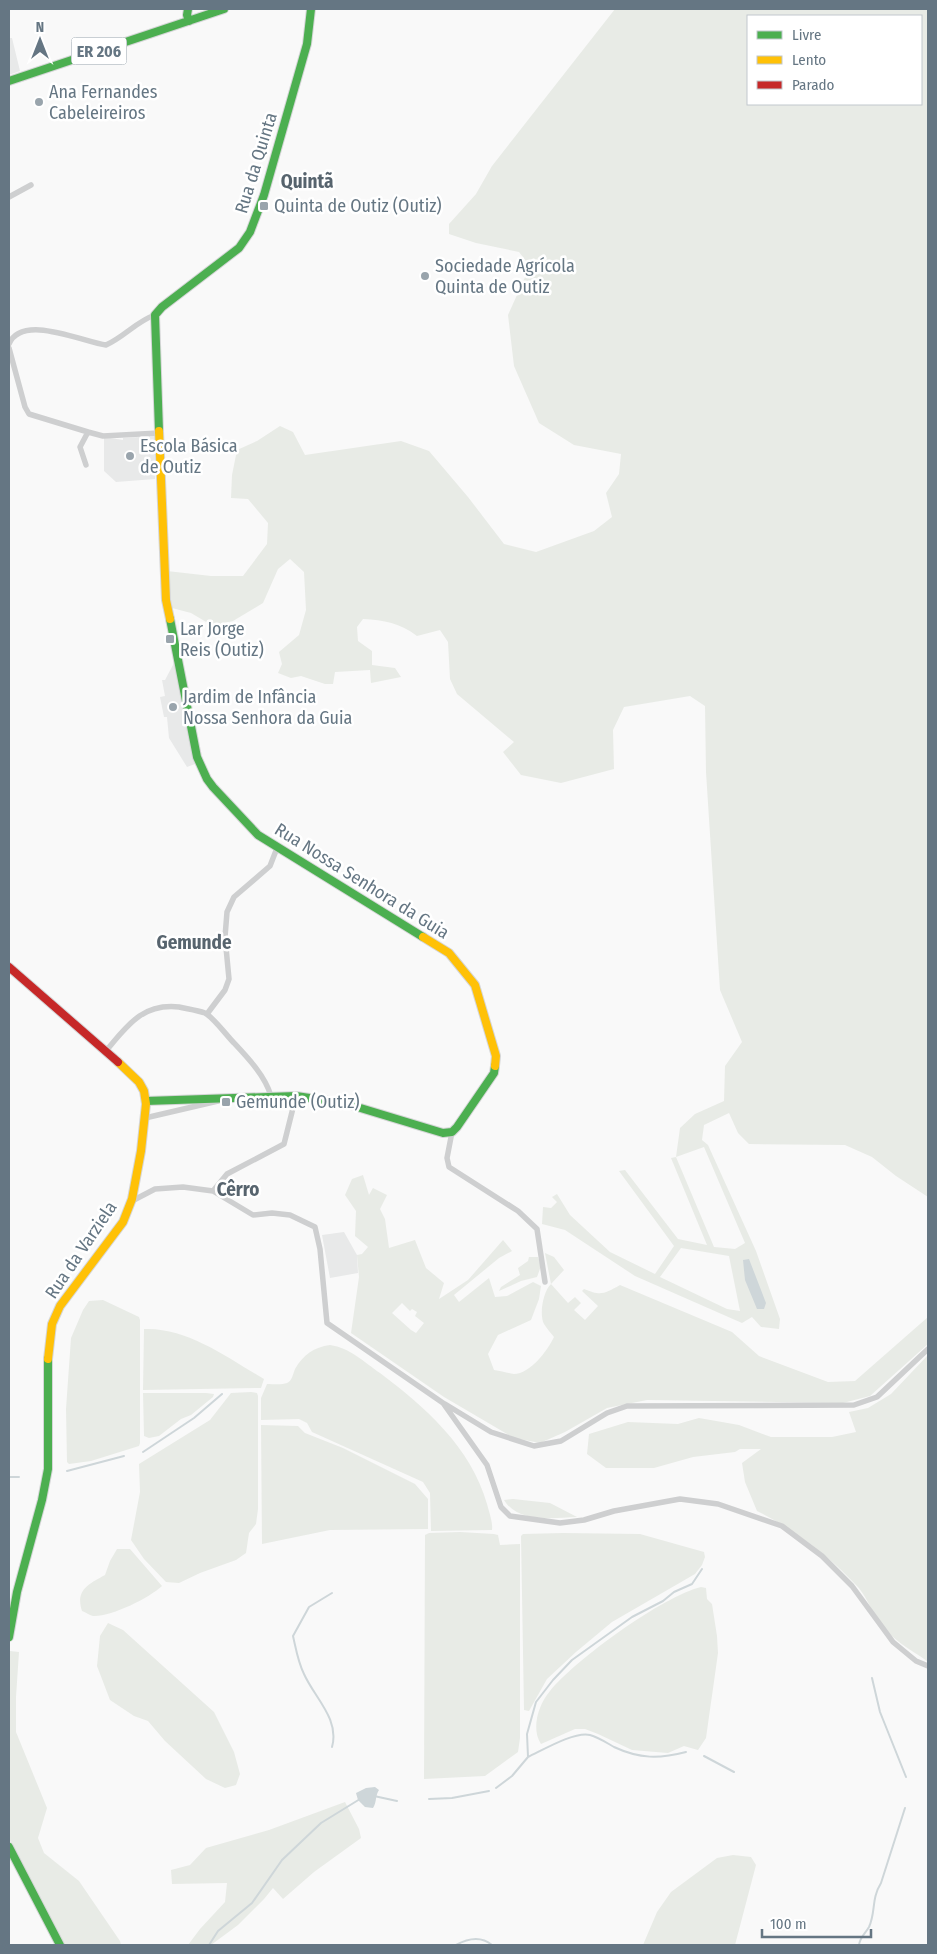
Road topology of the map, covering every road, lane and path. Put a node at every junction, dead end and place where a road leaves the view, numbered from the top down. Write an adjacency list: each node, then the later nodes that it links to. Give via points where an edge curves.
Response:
1 (188, 9): 4 (street)
2 (224, 9): 4 (street, ER 206)
3 (312, 9): 8 (street, Rua da Quinta, via 305,53 264,195 250,232 238,248)
4 (189, 21): 5 (street, ER 206)
5 (9, 81)
6 (31, 185): 7 (street)
7 (9, 197)
8 (155, 315): 9 (street, via 144,318 106,344 49,330 23,331 11,338); 12 (street, Rua Nossa Senhora da Guia)
9 (9, 344)
10 (9, 348): 11 (street, via 25,407 30,414)
11 (88, 432): 12 (street, via 103,436); 13 (street, via 80,447)
12 (159, 433): 14 (street, Rua Nossa Senhora da Guia, via 166,600 197,757 207,779 258,835)
13 (86, 465)
14 (276, 848): 16 (street, via 270,866 234,897 227,912 225,937 229,979); 23 (street, Rua Nossa Senhora da Guia, via 449,952 475,985 496,1056 494,1074)
15 (9, 967): 17 (street, Rua da Varziela)
16 (206, 1014): 17 (street, via 169,1006 154,1007 121,1031); 18 (street, via 250,1060)
17 (105, 1052): 21 (street, Rua da Varziela, via 141,1084)
18 (271, 1096): 19 (street); 20 (street)
19 (296, 1096): 23 (street, via 344,1103 434,1131); 24 (street, via 284,1144 227,1174)
20 (220, 1097): 21 (street); 22 (street, via 218,1101)
21 (146, 1101): 22 (street, Rua da Varziela)
22 (145, 1118): 25 (street, Rua da Varziela)
23 (452, 1132): 26 (street, via 447,1158 449,1167 518,1211 537,1229)
24 (213, 1191): 25 (street, via 183,1187 155,1189); 28 (street, via 253,1215 290,1215 315,1227 327,1323)
25 (132, 1200): 29 (street, Rua da Varziela, via 123,1222 60,1306 52,1324 48,1346 48,1469)
26 (545, 1282)
27 (928, 1349): 28 (street, via 877,1397 854,1405 627,1406 607,1413 561,1441 534,1446 491,1432)
28 (443, 1403): 30 (street, via 487,1465 501,1507 510,1516 560,1523 680,1499 718,1504 782,1526 822,1556 852,1586 893,1642 916,1661)
29 (9, 1636)
30 (928, 1666)
31 (9, 1847): 32 (street)
32 (60, 1945)

